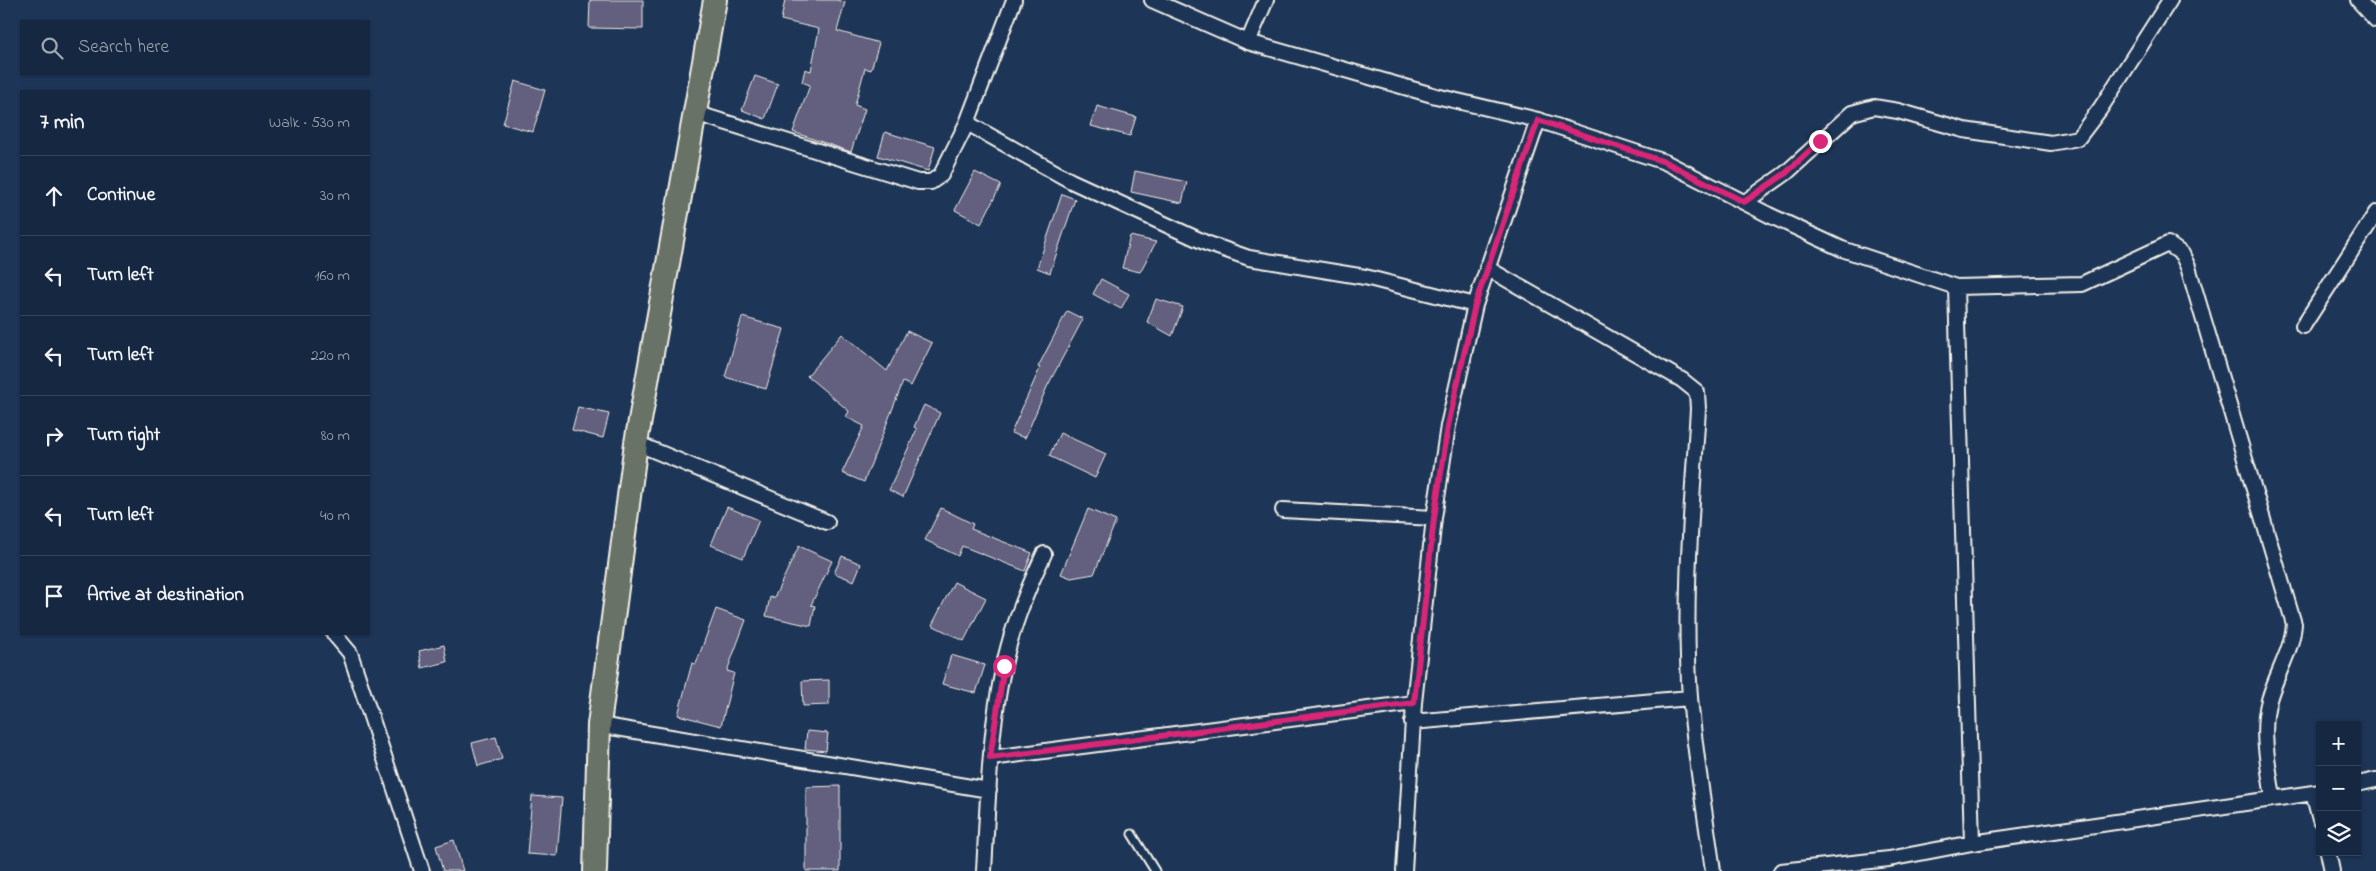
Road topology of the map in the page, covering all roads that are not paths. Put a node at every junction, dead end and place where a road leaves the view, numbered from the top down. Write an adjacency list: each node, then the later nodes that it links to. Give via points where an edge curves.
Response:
1 (716, 0): 9 (main road)
2 (1014, 0): 11 (street)
3 (1152, 0): 8 (street)
4 (1266, 0): 8 (street)
5 (2170, 0): 12 (street, via 2078,138 2050,143 1964,130 1874,107 1852,113 1786,173)
6 (2358, 0): 7 (street)
7 (2376, 20)
8 (1248, 42): 10 (street, via 1436,96)
9 (695, 113): 11 (street, via 918,182 931,182 941,176); 18 (main road)
10 (1538, 120): 12 (street, via 1665,162); 14 (street)
11 (968, 123): 16 (street, via 1071,181 1206,243 1249,258 1365,277)
12 (1744, 202): 15 (street, via 1842,249)
13 (2376, 213): 17 (street)
14 (1487, 268): 16 (street); 24 (street, via 1682,380 1697,392 1688,552)
15 (1956, 287): 33 (street, via 2082,284 2168,244 2182,254 2294,624 2293,639 2269,700 2264,731); 35 (street)
16 (1475, 305): 20 (street, via 1448,426)
17 (2302, 326)
18 (636, 443): 21 (street); 27 (main road)
19 (1283, 510): 20 (street)
20 (1434, 518): 25 (street)
21 (827, 522)
22 (1044, 554): 28 (street, via 1021,603 1004,666)
23 (335, 635): 38 (street, via 350,653)
24 (1690, 698): 26 (street); 43 (street)
25 (1414, 703): 26 (street); 28 (street)
26 (1412, 722): 42 (street)
27 (599, 725): 31 (street); 39 (main road)
28 (990, 758): 31 (street)
29 (2376, 780): 30 (street)
30 (2361, 783)
31 (989, 790): 40 (street)
32 (2316, 792): 33 (street)
33 (2273, 799): 35 (street)
34 (1132, 834): 41 (lane)
35 (1972, 843): 37 (street)
36 (2329, 856): 45 (street)
37 (1890, 865): 44 (street)
38 (422, 871)
39 (595, 871)
40 (984, 871)
41 (1155, 871)
42 (1404, 871)
43 (1713, 871)
44 (1781, 871)
45 (2332, 871)

